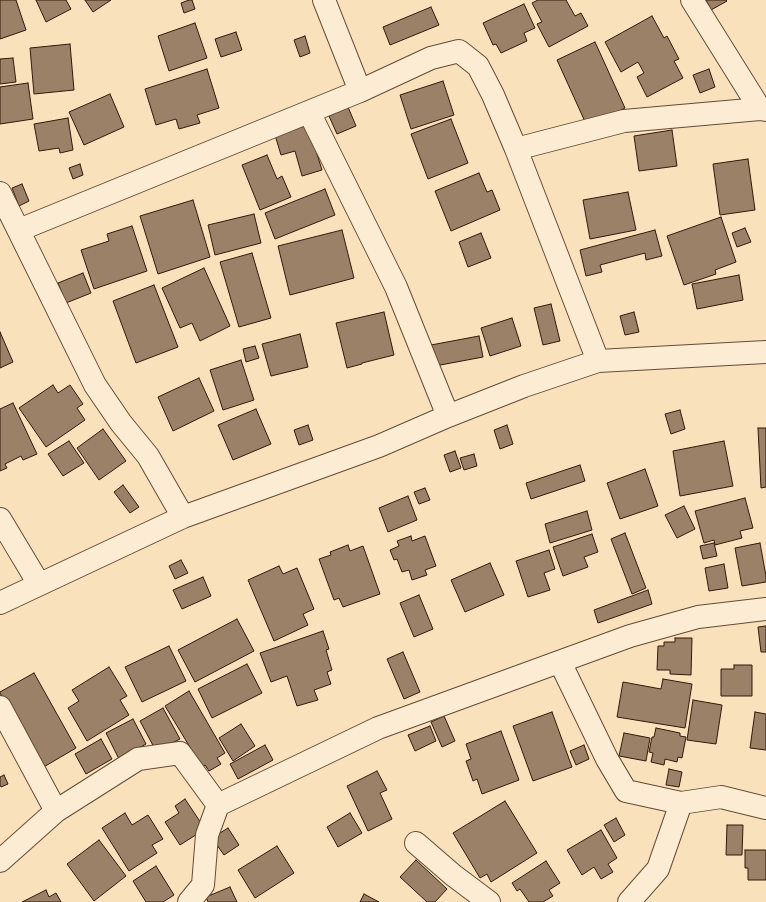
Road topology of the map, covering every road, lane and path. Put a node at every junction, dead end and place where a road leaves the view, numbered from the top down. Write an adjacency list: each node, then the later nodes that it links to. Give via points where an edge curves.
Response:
1 (324, 0): 3 (street)
2 (692, 0): 4 (street)
3 (360, 91): 5 (street); 6 (street, via 431,58 459,51 478,66)
4 (763, 110): 6 (street, via 624,120)
5 (309, 112): 8 (street); 11 (street, via 396,286)
6 (516, 149): 10 (street)
7 (0, 193): 8 (street)
8 (19, 230): 12 (street, via 95,385 148,456)
9 (766, 352): 10 (street)
10 (598, 361): 11 (street, via 524,386)
11 (448, 416): 12 (street, via 379,446)
12 (182, 517): 14 (street)
13 (0, 519): 14 (street)
14 (39, 584): 15 (street)
15 (0, 602)
16 (766, 609): 17 (street, via 698,617 630,636)
17 (560, 662): 19 (street, via 607,759 626,791); 20 (street, via 378,728)
18 (0, 707): 22 (street)
19 (681, 803): 21 (street, via 721,798); 27 (street, via 658,869)
20 (218, 805): 22 (street, via 180,753 138,759); 25 (street, via 208,835 203,885)
21 (766, 808)
22 (56, 812): 24 (street)
23 (416, 843): 26 (street)
24 (0, 862)
25 (189, 902)
26 (489, 902)
27 (629, 902)

